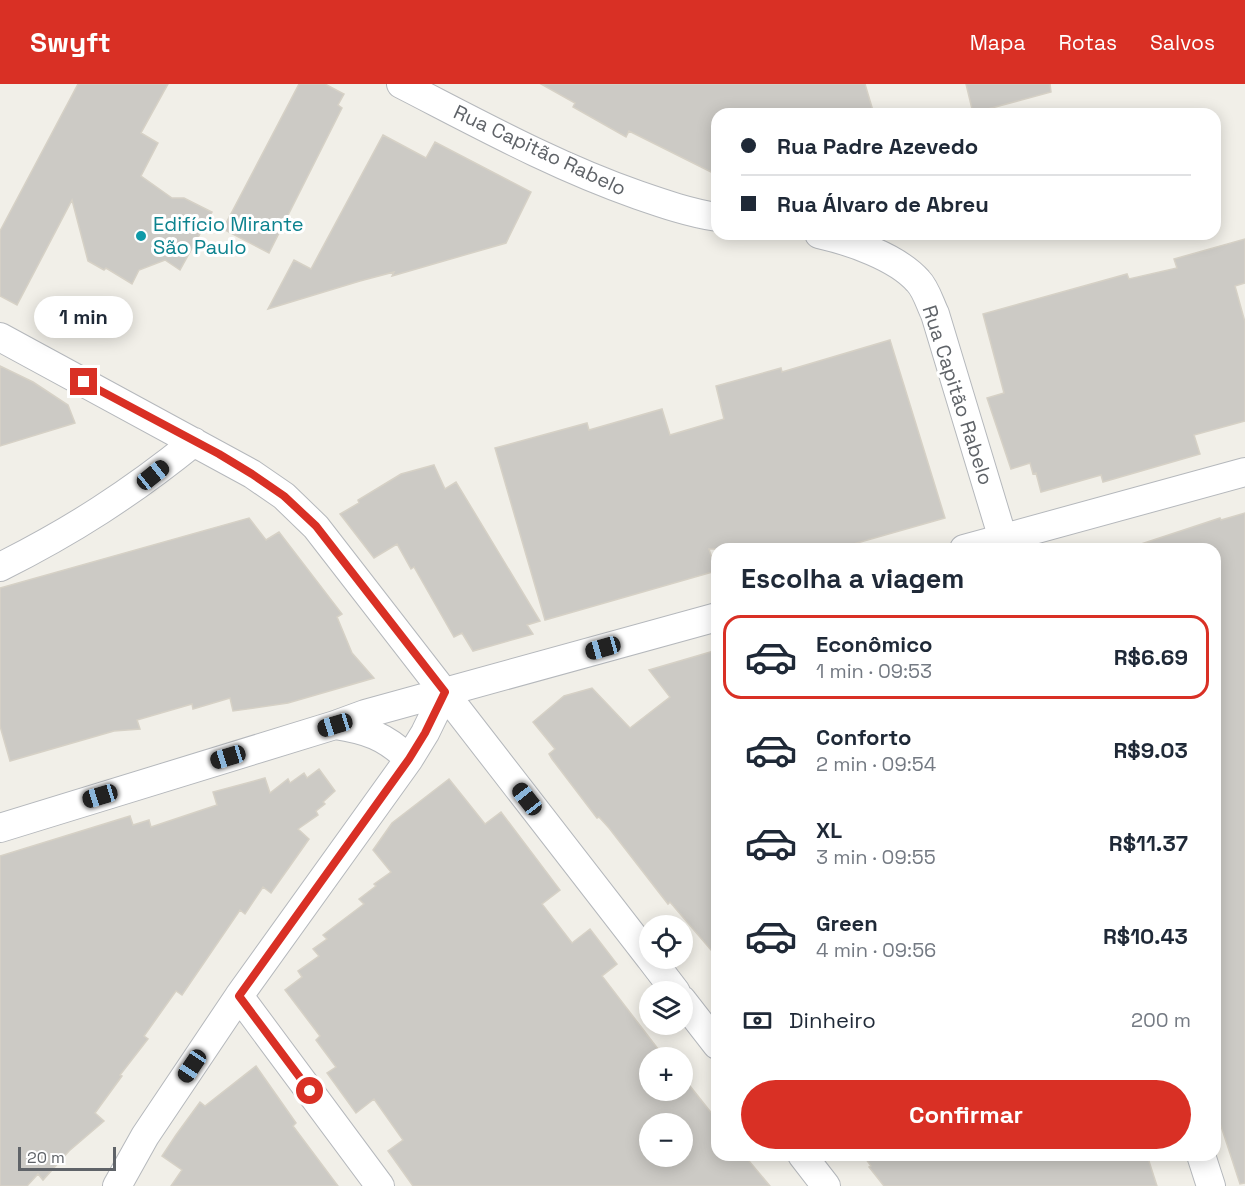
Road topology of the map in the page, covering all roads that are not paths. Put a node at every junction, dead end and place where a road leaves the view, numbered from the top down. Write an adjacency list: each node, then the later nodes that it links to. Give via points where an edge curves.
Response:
1 (401, 84): 2 (street, Rua Capitão Rabelo, via 600,182)
2 (711, 216)
3 (842, 240): 9 (street, Rua Capitão Rabelo, via 887,257 919,282 936,314)
4 (0, 337): 5 (street)
5 (30, 353): 6 (street); 7 (street)
6 (0, 360)
7 (194, 442): 11 (street, via 104,509); 13 (street, via 284,496 316,526)
8 (1245, 472): 10 (street)
9 (1005, 543)
10 (1008, 543)
11 (0, 567)
12 (711, 619): 13 (street)
13 (445, 692): 14 (street); 15 (street); 17 (street)
14 (335, 725): 15 (street, via 374,734); 16 (street)
15 (409, 759): 20 (street)
16 (0, 828)
17 (639, 944)
18 (658, 969): 19 (street)
19 (668, 981)
20 (239, 996): 25 (street, via 145,1136); 26 (street)
21 (693, 1014): 22 (street)
22 (711, 1037)
23 (807, 1161): 27 (street)
24 (1203, 1161): 28 (street)
25 (117, 1186)
26 (380, 1186)
27 (826, 1186)
28 (1211, 1186)

